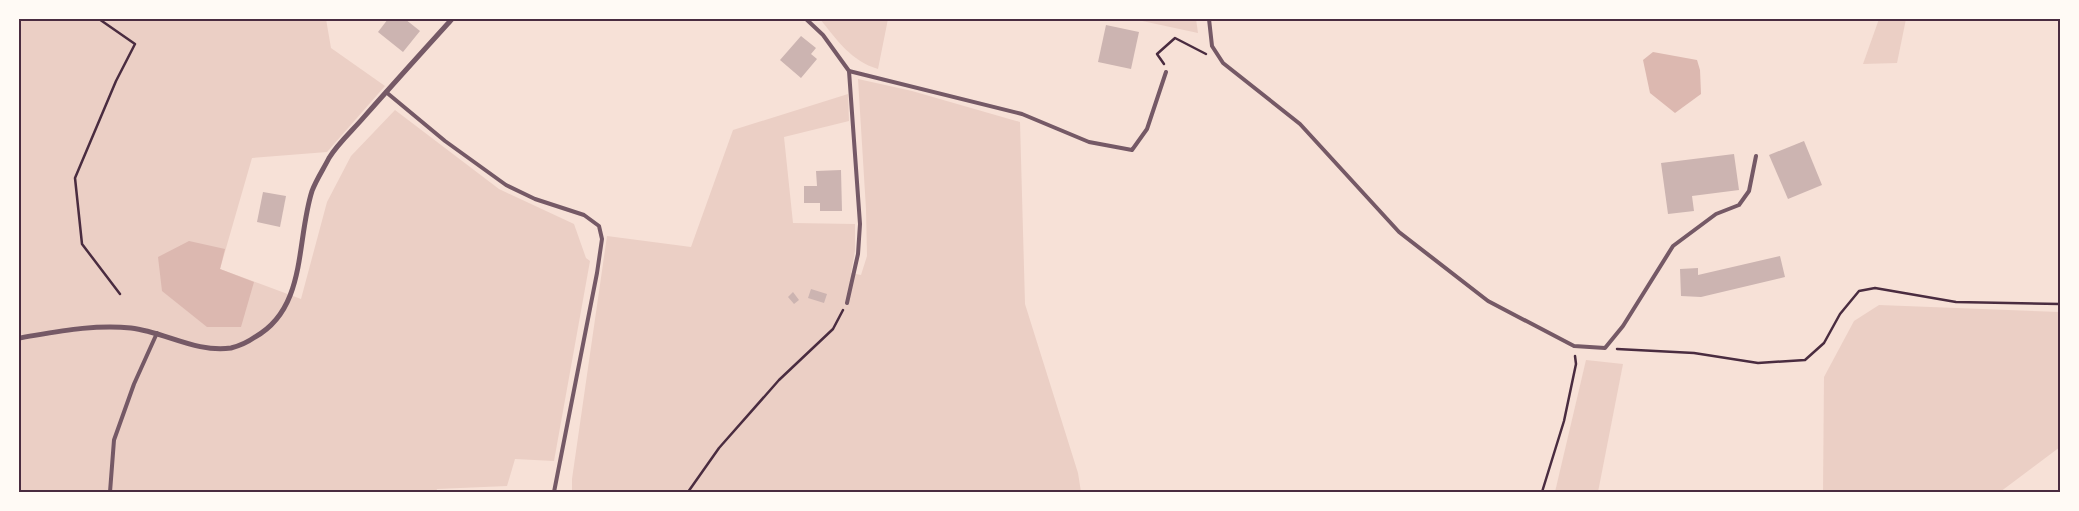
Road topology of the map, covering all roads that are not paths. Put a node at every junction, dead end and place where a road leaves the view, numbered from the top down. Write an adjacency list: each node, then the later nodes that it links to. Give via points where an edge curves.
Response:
1 (452, 19): 6 (street)
2 (806, 19): 4 (lane, via 823,35)
3 (1209, 19): 7 (lane, via 1212,46 1223,63 1300,124 1399,232 1488,301 1574,346 1605,348 1623,326 1673,246 1716,214 1739,205 1749,191)
4 (849, 71): 5 (lane, via 1022,114 1089,142 1132,150 1147,129); 8 (lane, via 860,224 858,254)
5 (1166, 72)
6 (386, 92): 9 (street, via 331,156 312,191 293,288 277,320 263,333 232,348 184,343); 12 (lane, via 445,141 506,185 535,199 584,215 599,226 602,239 597,273)
7 (1756, 156)
8 (847, 303)
9 (157, 333): 10 (street, via 105,326); 11 (lane, via 114,440)
10 (19, 338)
11 (110, 492)
12 (554, 492)

